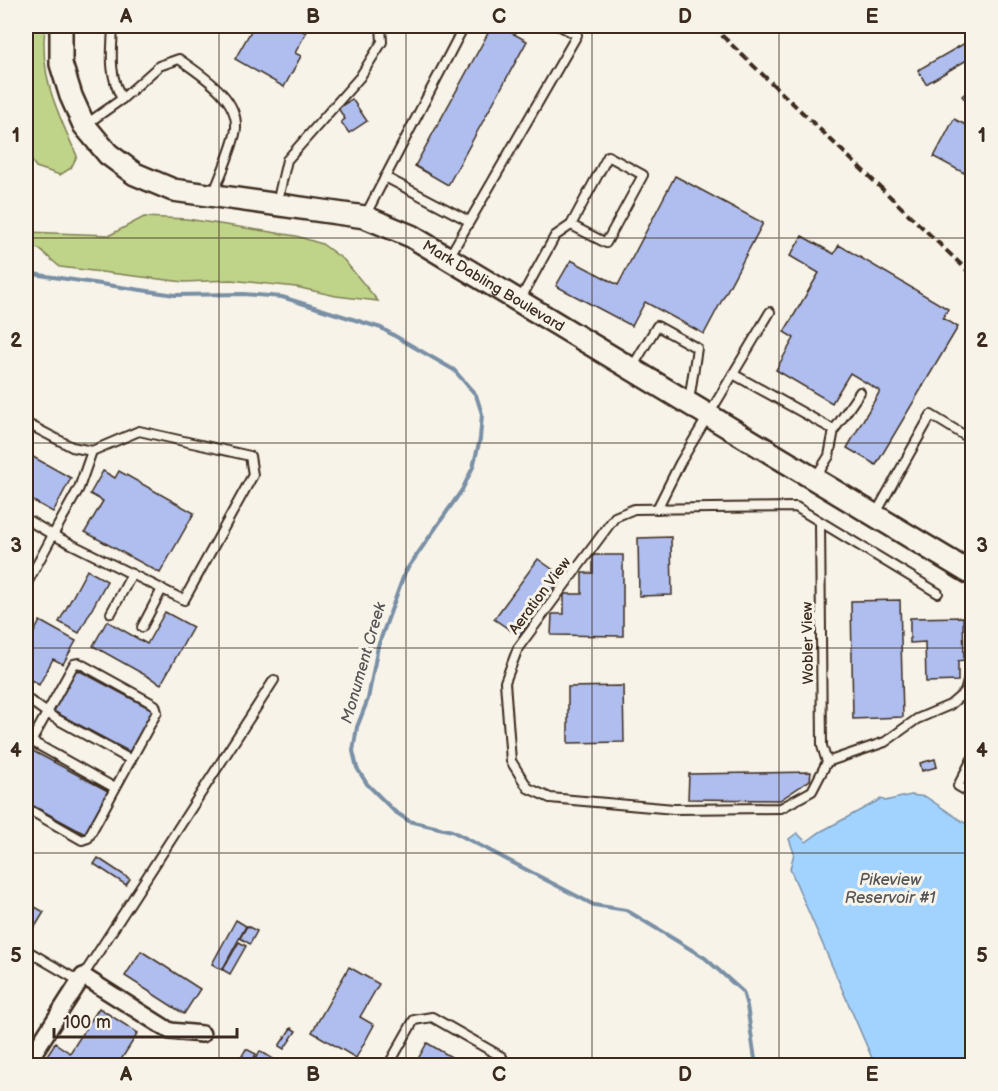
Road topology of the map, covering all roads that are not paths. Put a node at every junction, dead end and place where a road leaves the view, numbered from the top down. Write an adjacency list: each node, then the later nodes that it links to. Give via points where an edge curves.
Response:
1 (62, 26): 7 (street, Mark Dabling Boulevard, via 61,64)
2 (113, 26): 6 (lane, via 110,65)
3 (381, 26): 10 (lane, via 382,42 360,77 287,160)
4 (464, 26): 8 (lane)
5 (560, 26): 12 (lane, via 577,35)
6 (122, 99): 7 (lane); 9 (lane, via 159,66 179,60 231,104 236,128)
7 (84, 125): 9 (street, Mark Dabling Boulevard, via 108,154 135,174 172,190)
8 (385, 177): 11 (lane); 12 (lane)
9 (213, 196): 10 (street, Mark Dabling Boulevard)
10 (277, 205): 11 (street, Mark Dabling Boulevard)
11 (365, 217): 14 (street, Mark Dabling Boulevard, via 411,236)
12 (469, 221): 14 (lane)
13 (571, 225): 13 (lane, via 608,156 643,175 606,243); 15 (lane, via 555,236)
14 (448, 259): 15 (street, Mark Dabling Boulevard)
15 (520, 302): 17 (street, Mark Dabling Boulevard)
16 (770, 312): 18 (lane)
17 (631, 369): 20 (street, Mark Dabling Boulevard); 20 (lane, via 657,326 697,348)
18 (733, 374): 21 (lane); 23 (lane)
19 (860, 392): 23 (lane)
20 (688, 403): 21 (street, Mark Dabling Boulevard)
21 (709, 415): 26 (street, Mark Dabling Boulevard); 27 (lane)
22 (26, 423): 25 (lane, via 72,447)
23 (834, 430): 26 (lane, via 829,456)
24 (972, 440): 28 (lane, via 931,415)
25 (92, 451): 31 (lane, via 86,475); 35 (lane, via 140,431 250,456 253,474 184,600)
26 (815, 479): 28 (street, Mark Dabling Boulevard)
27 (657, 509): 30 (lane, Aeration View, via 796,507); 47 (lane, Aeration View, via 634,509 615,517 518,648 505,682 511,761 528,788 550,798 674,809 781,808 812,790)
28 (875, 515): 33 (street, Mark Dabling Boulevard)
29 (26, 519): 31 (lane)
30 (820, 522): 36 (lane, Aeration View); 47 (lane, Wobler View, via 822,746)
31 (53, 535): 32 (lane); 34 (lane)
32 (132, 574): 35 (lane); 37 (lane)
33 (972, 574)
34 (26, 585)
35 (162, 589): 38 (lane)
36 (938, 593)
37 (111, 614)
38 (142, 627)
39 (972, 667): 47 (lane, via 965,692 951,705 917,719 885,742)
40 (274, 680): 52 (lane)
41 (26, 698): 42 (lane)
42 (47, 713): 43 (lane); 45 (lane); 45 (lane, via 74,664 79,663 155,705 157,712)
43 (31, 741): 44 (lane); 48 (lane)
44 (26, 751)
45 (131, 759): 48 (lane)
46 (972, 759): 49 (lane, via 958,786)
47 (828, 762)
48 (115, 788): 50 (lane, via 88,838 82,840)
49 (972, 794)
50 (26, 808)
51 (26, 950): 52 (lane)
52 (81, 978): 53 (street, via 170,1031); 54 (street)
53 (202, 1034)
54 (26, 1065)
55 (388, 1065): 56 (lane, via 414,1020 432,1017 502,1057)
56 (506, 1065)

